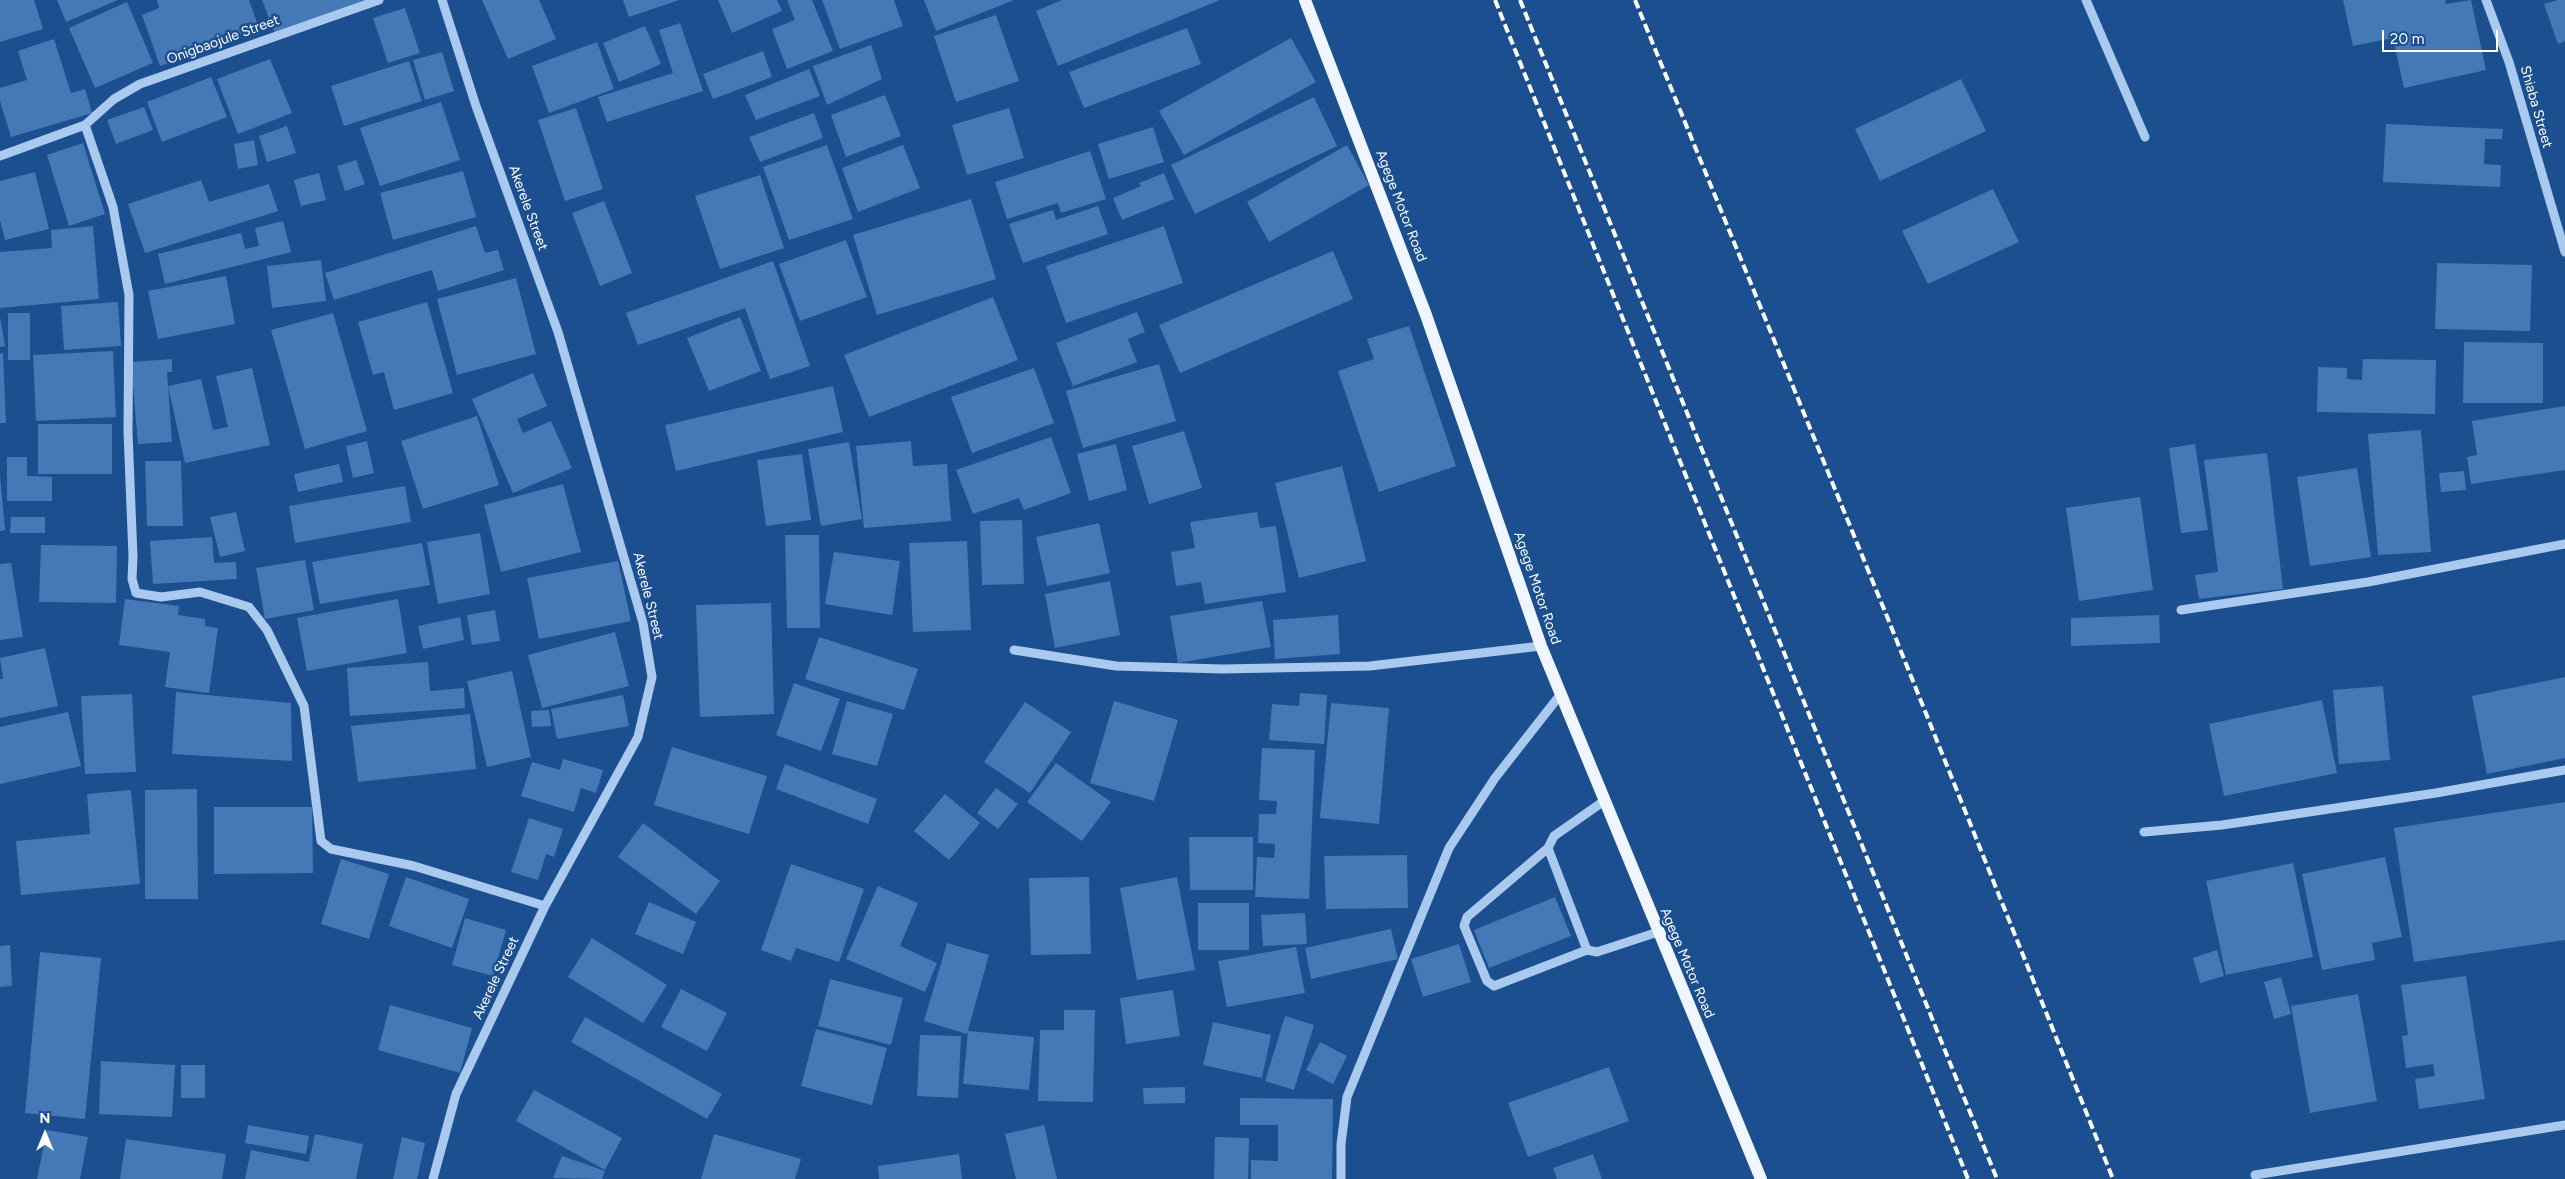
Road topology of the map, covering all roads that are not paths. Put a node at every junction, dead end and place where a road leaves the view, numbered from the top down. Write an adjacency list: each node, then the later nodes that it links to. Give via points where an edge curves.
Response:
1 (379, 0): 6 (street, Onigbaojule Street, via 140,84 114,98)
2 (442, 0): 19 (street, Akerele Street, via 476,106 558,332 643,622 652,677 638,737)
3 (1305, 0): 12 (main road, Agege Motor Road, via 1426,315)
4 (2086, 0): 7 (street)
5 (2486, 0): 9 (street, Shiaba Street, via 2509,62)
6 (85, 125): 8 (street); 19 (street, via 113,207 129,295 128,432 132,579 136,593 161,597 200,592 248,607 267,630 304,706 321,841 331,849 414,866)
7 (2145, 137)
8 (0, 156)
9 (2565, 252)
10 (2565, 544): 11 (street, via 2368,582)
11 (2180, 610)
12 (1541, 646): 13 (street, via 1370,666 1223,669 1116,666); 14 (main road, Agege Motor Road)
13 (1014, 650)
14 (1560, 696): 16 (main road, Agege Motor Road); 25 (street, via 1495,778 1449,848 1347,1097)
15 (2565, 770): 17 (street, via 2222,825)
16 (1604, 801): 18 (street, via 1554,836); 20 (main road, Agege Motor Road)
17 (2144, 832)
18 (1548, 848): 21 (street); 21 (street, via 1468,918 1464,926 1487,981 1494,986)
19 (545, 906): 24 (street, Akerele Street, via 456,1094)
20 (1658, 932): 21 (street, via 1596,952); 26 (main road, Agege Motor Road)
21 (1587, 950)
22 (2565, 1125): 23 (street)
23 (2255, 1175)
24 (432, 1179)
25 (1340, 1179)
26 (1761, 1179)

